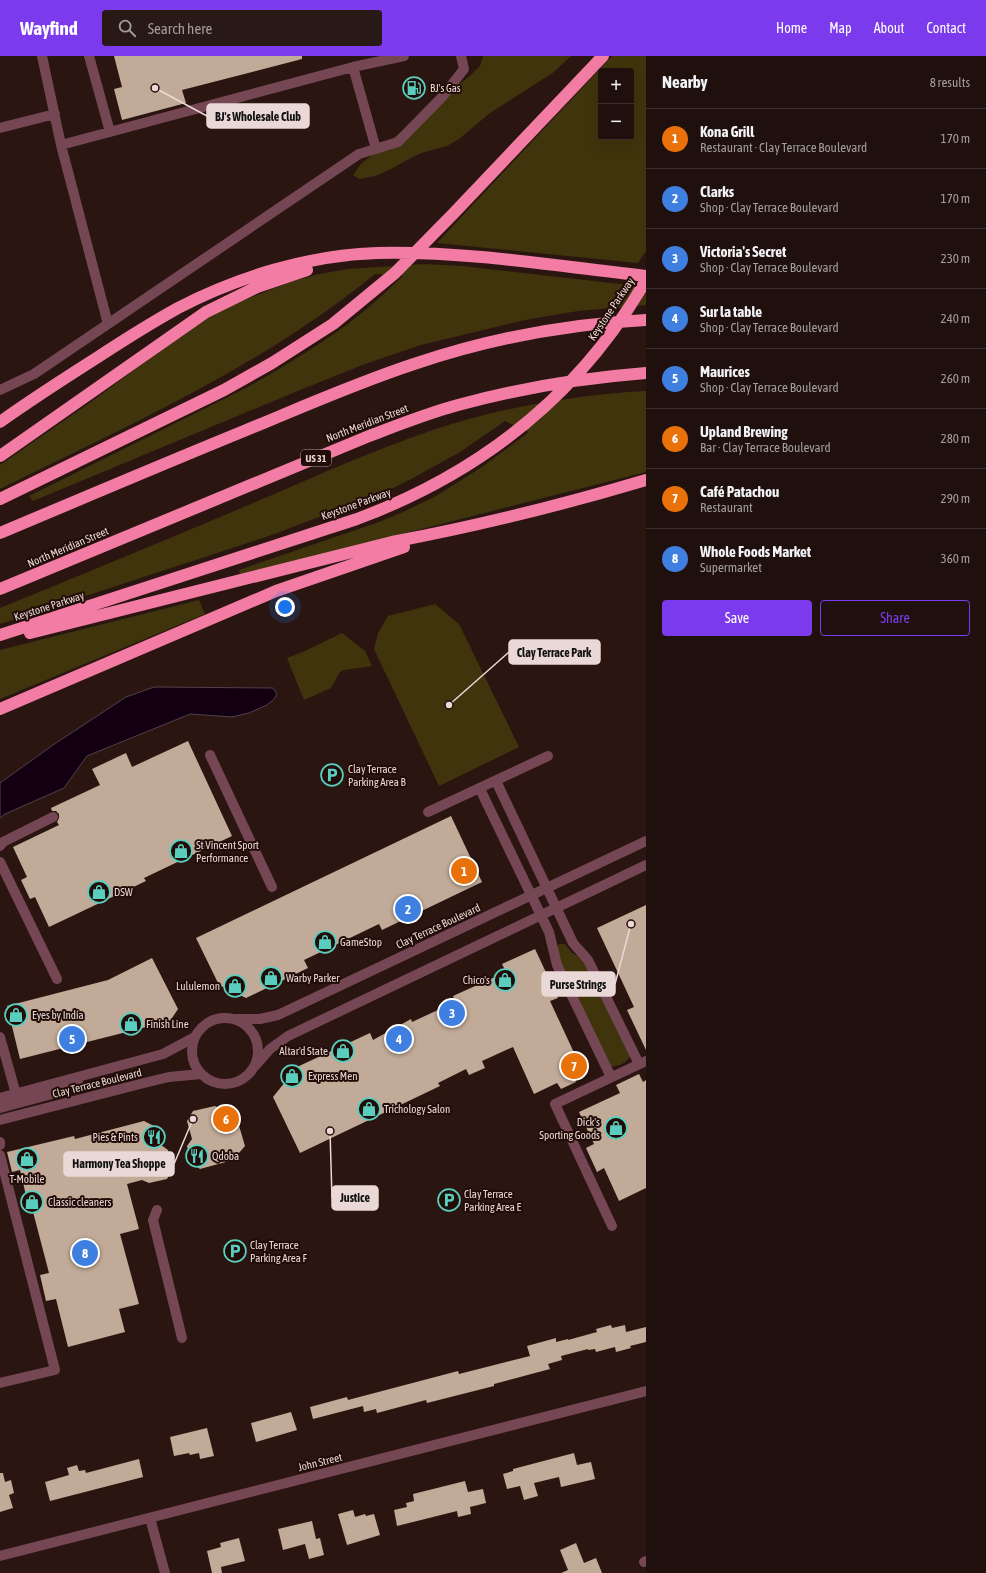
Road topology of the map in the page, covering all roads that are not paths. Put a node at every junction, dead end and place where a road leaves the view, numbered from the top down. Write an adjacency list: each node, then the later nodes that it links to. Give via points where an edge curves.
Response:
1 (42, 56): 7 (street)
2 (89, 56): 9 (street)
3 (404, 56): 6 (street)
4 (461, 56): 11 (street, via 464,69 443,96 398,142)
5 (603, 56): 24 (highway, via 395,273 333,324 250,376)
6 (354, 67): 9 (street); 11 (street)
7 (55, 114): 8 (street); 10 (street)
8 (0, 128)
9 (110, 132): 10 (street)
10 (62, 145): 16 (street)
11 (376, 149): 16 (street, via 359,154)
12 (399, 254): 13 (highway, via 458,255); 19 (highway, via 352,255 302,263 209,294 146,327); 20 (highway, via 287,276 256,287 219,305 186,324)
13 (646, 276)
14 (646, 280): 28 (highway, Keystone Parkway, via 621,320 584,368 555,398 498,446 457,473 377,512)
15 (646, 320): 26 (highway, via 526,335 466,348 414,364 350,387)
16 (108, 324): 18 (street, via 34,374)
17 (646, 373): 27 (highway, North Meridian Street / US 31, via 524,388 413,419)
18 (0, 390)
19 (0, 422)
20 (0, 456)
21 (646, 480): 23 (highway)
22 (646, 486): 23 (highway)
23 (605, 492): 25 (highway)
24 (0, 499)
25 (448, 532): 29 (highway, via 392,542); 30 (highway, via 276,591)
26 (0, 533)
27 (0, 589)
28 (0, 636)
29 (0, 640)
30 (0, 709)
31 (210, 755): 41 (street)
32 (548, 756): 33 (street)
33 (496, 781): 34 (street); 42 (street)
34 (480, 789): 35 (street); 43 (street)
35 (428, 812)
36 (53, 818): 38 (street, via 3,842)
37 (646, 841): 42 (street, Clay Terrace Boulevard)
38 (0, 846)
39 (0, 862): 46 (street)
40 (646, 865): 44 (street)
41 (272, 887)
42 (548, 888): 43 (street, Clay Terrace Boulevard); 44 (street)
43 (532, 895): 45 (street); 47 (street, Clay Terrace Boulevard, via 278,1015 260,1019)
44 (557, 908): 45 (street); 50 (street, via 573,943 588,960)
45 (542, 915): 51 (street, via 288,1036 270,1048); 54 (street, via 550,932 557,965)
46 (56, 979)
47 (237, 1019): 49 (street, via 220,1017 212,1020 204,1025); 51 (street, via 244,1022 254,1034 259,1049)
48 (0, 1037): 55 (street)
49 (195, 1037): 52 (street, Clay Terrace Boulevard, via 163,1054); 53 (street, via 192,1045 193,1060)
50 (643, 1062): 54 (street)
51 (256, 1065): 53 (street, via 248,1076 228,1084 214,1082)
52 (102, 1070): 55 (street, Clay Terrace Boulevard); 57 (street, via 52,1094)
53 (201, 1074): 58 (street, Clay Terrace Boulevard, via 169,1077)
54 (611, 1077): 64 (street, via 555,1104)
55 (16, 1094): 56 (street, Clay Terrace Boulevard)
56 (0, 1098)
57 (0, 1108)
58 (3, 1119): 59 (street)
59 (0, 1128)
60 (0, 1142): 61 (street)
61 (0, 1145)
62 (0, 1155): 66 (street, via 55,1370)
63 (157, 1210): 65 (street, via 153,1220)
64 (612, 1226)
65 (182, 1338)
66 (0, 1383)
67 (646, 1391): 68 (street, John Street)
68 (150, 1518): 69 (street, John Street); 70 (street)
69 (0, 1556)
70 (165, 1573)

